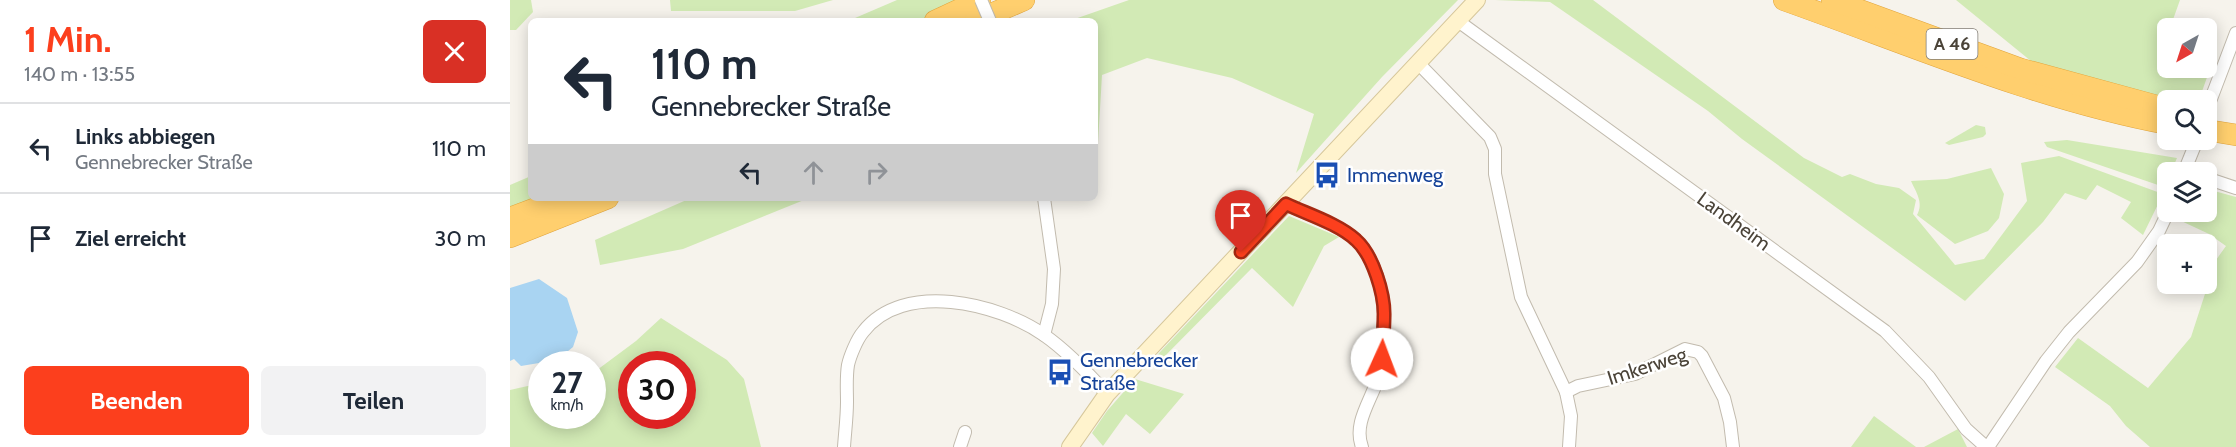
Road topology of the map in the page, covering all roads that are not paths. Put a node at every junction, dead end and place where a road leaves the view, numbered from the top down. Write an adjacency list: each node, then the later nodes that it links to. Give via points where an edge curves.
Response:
1 (980, 0): 6 (highway); 8 (street, bridge)
2 (1024, 0): 7 (highway)
3 (1477, 0): 9 (main road)
4 (1784, 0): 16 (highway, A 46, via 2042,93)
5 (1832, 0): 13 (highway, A 46, via 2021,69)
6 (941, 18)
7 (982, 18)
8 (989, 18)
9 (1458, 21): 11 (main road); 32 (street, Landheim, via 1885,331 1929,377 1966,429)
10 (2236, 33): 12 (street)
11 (1418, 63): 24 (main road); 29 (street, via 1490,137 1495,148 1495,174 1521,297)
12 (2214, 90)
13 (2157, 106)
14 (2217, 118): 15 (highway)
15 (2236, 120)
16 (2157, 122)
17 (2217, 132): 18 (highway)
18 (2236, 135)
19 (2217, 182): 20 (street)
20 (2236, 188)
21 (555, 201): 25 (highway)
22 (600, 201): 27 (highway)
23 (1044, 201): 28 (street, via 1054,269 1052,304)
24 (1286, 204): 30 (main road); 36 (street, via 1358,241 1379,284 1384,315 1382,359 1360,421 1358,435)
25 (510, 218)
26 (2163, 222): 32 (street, via 2138,262 2046,362)
27 (510, 237)
28 (1044, 335): 30 (street); 33 (street, via 997,311 966,303 911,304 888,312 862,333 848,364)
29 (1566, 392): 37 (street, via 1571,416); 38 (street, Imkerweg, via 1635,374 1685,349 1692,350 1702,356 1724,398)
30 (1107, 394): 35 (main road)
31 (964, 432): 34 (street)
32 (1991, 446)
33 (844, 447)
34 (960, 447)
35 (1070, 447)
36 (1362, 447)
37 (1569, 447)
38 (1733, 447)

